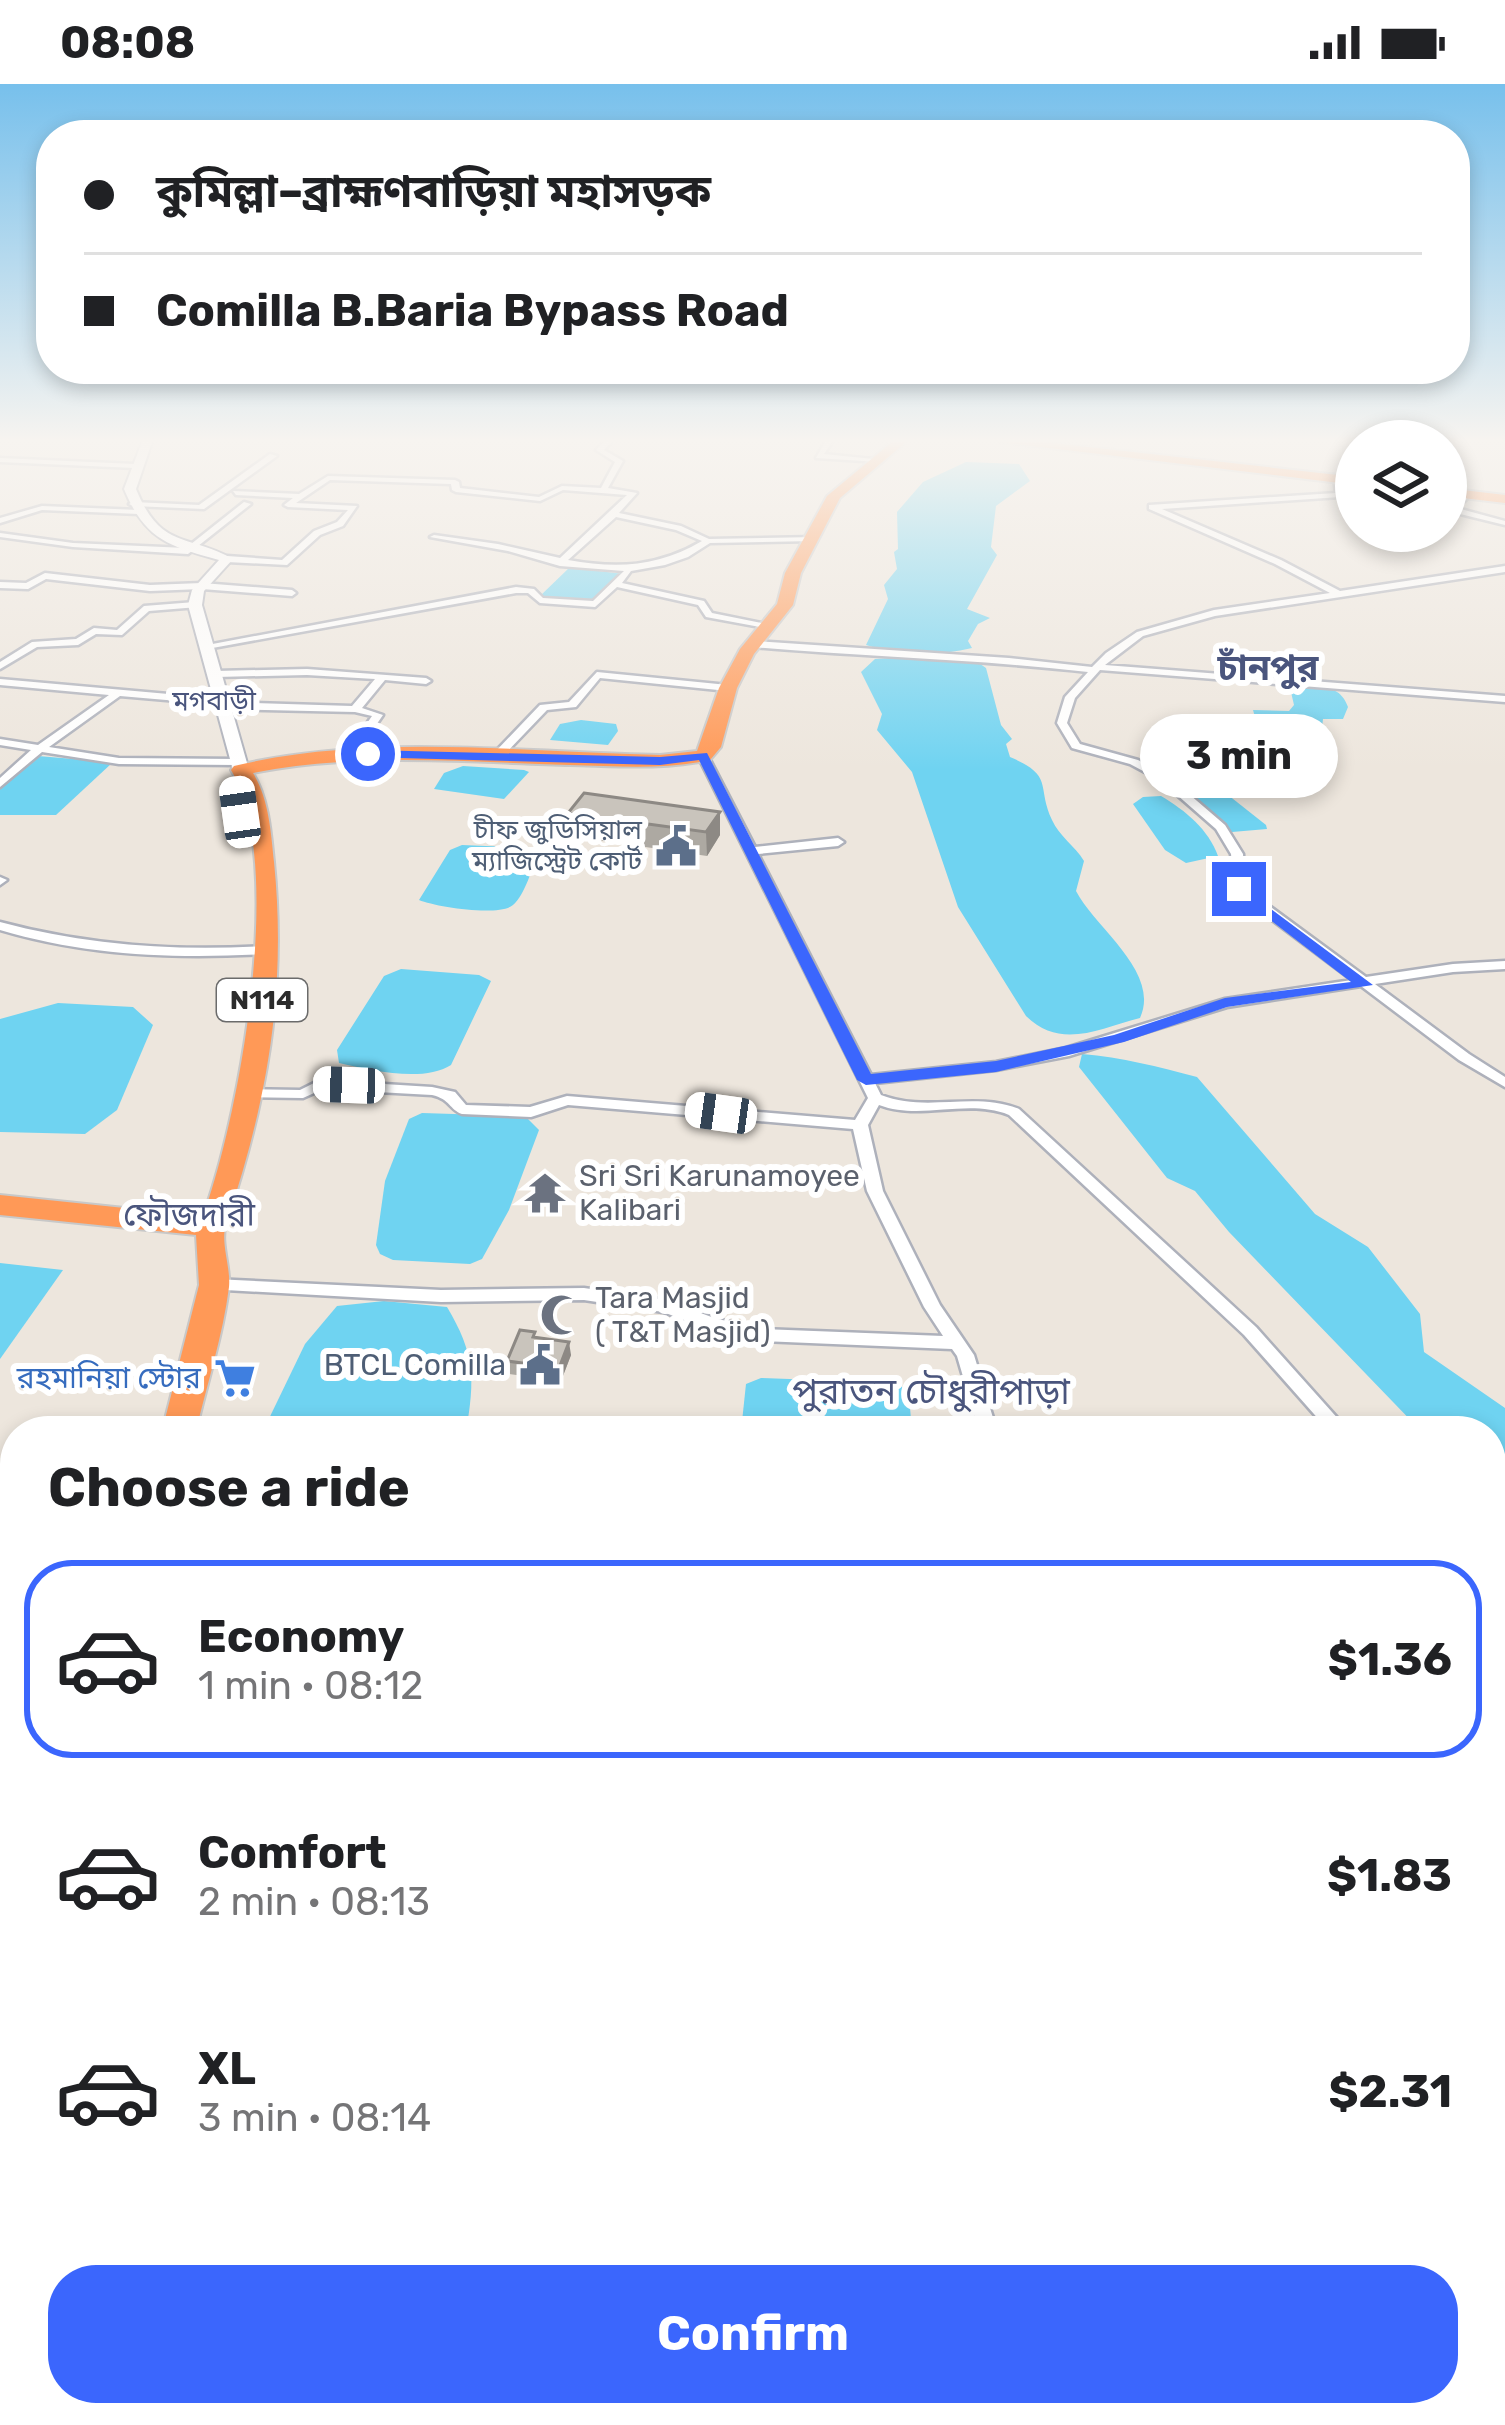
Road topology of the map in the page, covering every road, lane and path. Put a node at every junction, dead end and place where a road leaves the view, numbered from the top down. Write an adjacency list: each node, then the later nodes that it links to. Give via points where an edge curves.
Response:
1 (193, 551): 8 (street)
2 (299, 551): 8 (street, via 285,562)
3 (520, 551): 9 (street)
4 (573, 551): 9 (street)
5 (693, 551): 11 (street)
6 (807, 551): 18 (highway)
7 (1253, 551): 16 (street)
8 (226, 560): 14 (street)
9 (560, 563): 11 (street)
10 (1505, 568): 16 (street)
11 (628, 572): 13 (street)
12 (0, 585): 14 (street, via 28,586 45,576)
13 (618, 585): 18 (street); 20 (street, via 595,604 541,601 516,590)
14 (202, 586): 15 (street); 17 (street)
15 (292, 593)
16 (1340, 595): 22 (street, via 1179,621 1140,634)
17 (195, 605): 20 (street); 21 (street, via 147,608 119,633 35,644)
18 (768, 627): 19 (highway)
19 (753, 644): 22 (street); 27 (highway)
20 (207, 646): 23 (street)
21 (0, 666)
22 (1095, 669): 29 (street); 44 (street, via 1063,710 1068,739 1164,778 1228,836 1239,889)
23 (216, 674): 24 (street); 30 (street)
24 (382, 677): 25 (street); 31 (street)
25 (427, 681)
26 (0, 682): 28 (street)
27 (728, 688): 35 (street, via 597,675 569,706 548,704); 36 (highway)
28 (115, 694): 30 (street); 33 (street)
29 (1505, 699)
30 (220, 701): 31 (street); 37 (street)
31 (355, 709): 34 (street, via 378,715)
32 (0, 742): 33 (street)
33 (40, 748): 37 (street); 38 (street)
34 (350, 755): 35 (highway); 37 (highway)
35 (497, 755): 36 (highway)
36 (703, 756): 40 (street)
37 (238, 766): 42 (highway, N114, via 249,778)
38 (0, 784)
39 (838, 842): 40 (street)
40 (749, 851): 45 (street)
41 (0, 926): 42 (street, via 180,954)
42 (260, 951): 47 (highway, N114); 51 (highway, N114, via 206,1207)
43 (1505, 965): 44 (street)
44 (1365, 985): 45 (street, via 1225,1003 1118,1039 996,1066); 46 (street)
45 (866, 1080): 48 (street)
46 (1505, 1083)
47 (247, 1093): 49 (street, via 349,1085 443,1092 462,1109 531,1112 567,1100); 51 (highway, N114, via 224,1207)
48 (875, 1098): 49 (street); 56 (street, via 903,1108 994,1105 1014,1112 1250,1330)
49 (860, 1125): 53 (street, via 875,1191)
50 (0, 1205): 51 (highway)
51 (210, 1228): 52 (highway)
52 (214, 1285): 53 (street, via 584,1294 665,1306 760,1335); 54 (highway)
53 (956, 1343): 55 (street)
54 (183, 1416)
55 (984, 1416)
56 (1327, 1416)

